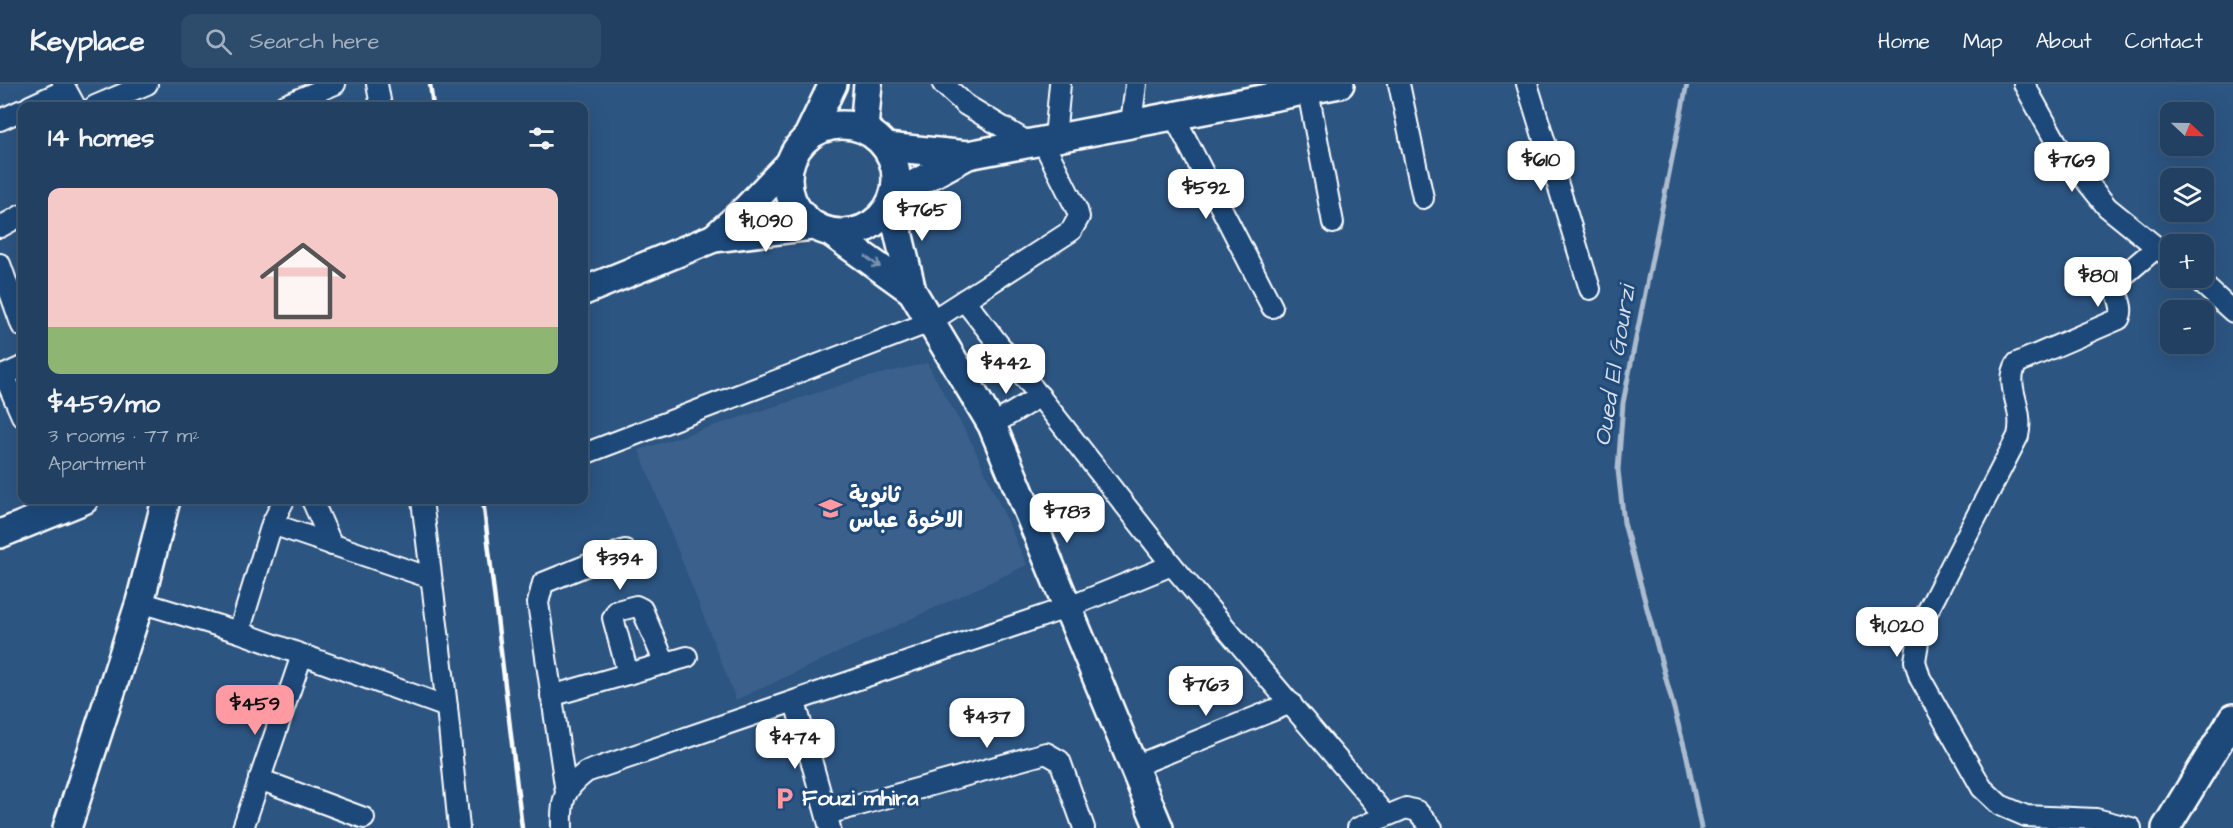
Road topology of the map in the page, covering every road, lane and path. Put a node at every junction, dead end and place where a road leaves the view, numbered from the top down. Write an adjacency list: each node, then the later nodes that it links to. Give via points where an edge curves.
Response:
1 (147, 84): 17 (street)
2 (335, 84): 18 (street)
3 (377, 84): 19 (street)
4 (833, 84): 25 (street)
5 (868, 84): 24 (street)
6 (943, 84): 26 (street, via 966,105)
7 (1060, 84): 26 (street)
8 (1136, 84): 23 (street)
9 (1340, 84): 13 (street)
10 (1399, 84): 30 (street)
11 (1527, 84): 42 (street)
12 (2024, 84): 37 (street, via 2059,147 2107,207)
13 (1308, 91): 14 (street); 33 (street)
14 (1266, 92): 21 (street)
15 (68, 94): 16 (street)
16 (43, 102)
17 (104, 102)
18 (292, 102)
19 (380, 102)
20 (18, 112): 22 (street)
21 (1174, 116): 23 (street); 45 (street)
22 (0, 120)
23 (1131, 123): 26 (street)
24 (864, 129): 25 (street, via 845,124 826,127); 27 (street)
25 (808, 136): 29 (street, via 796,148)
26 (1042, 141): 28 (street); 44 (street, via 1077,210 1076,224)
27 (886, 147): 28 (street); 31 (street, via 895,170)
28 (968, 155): 31 (street)
29 (789, 165): 35 (street, via 787,188 795,209); 36 (street)
30 (1423, 198)
31 (893, 199): 35 (street, via 884,214 861,231); 43 (street)
32 (18, 217): 34 (street)
33 (1333, 223)
34 (0, 227)
35 (823, 230): 36 (street); 43 (street, one-way to 43)
36 (714, 238): 41 (street)
37 (2160, 250)
38 (2160, 255): 94 (street, via 2116,282 2115,292 2122,310 2119,319 2017,363 2012,371 2021,414 2018,436 1921,624 1915,661 1920,678 1982,788 2000,805 2026,816 2096,819)
39 (0, 264): 47 (street)
40 (2207, 288): 46 (street)
41 (588, 289)
42 (1590, 289)
43 (912, 291): 48 (street)
44 (964, 300): 48 (street); 51 (street)
45 (1272, 307)
46 (2233, 312)
47 (18, 315)
48 (930, 322): 53 (street); 54 (street)
49 (18, 369): 50 (street)
50 (2, 376): 52 (street)
51 (1040, 396): 53 (street); 66 (street)
52 (18, 408)
53 (992, 425): 69 (street)
54 (588, 452)
55 (53, 504): 61 (street)
56 (58, 504): 63 (street)
57 (153, 504): 68 (street, via 157,531)
58 (282, 504): 62 (street)
59 (314, 504): 64 (street)
60 (422, 504): 67 (street)
61 (0, 518)
62 (272, 524): 64 (street); 70 (street)
63 (0, 534)
64 (332, 545): 67 (street)
65 (625, 550): 75 (street, via 543,583 538,603)
66 (1172, 565): 69 (street); 77 (street)
67 (431, 578): 78 (street)
68 (140, 602): 70 (street); 86 (street)
69 (1070, 607): 76 (street); 80 (street)
70 (239, 632): 71 (street)
71 (302, 656): 78 (street); 81 (street)
72 (687, 657): 73 (street)
73 (665, 664): 74 (street); 74 (street, via 642,609 636,606 616,611 613,618)
74 (628, 674): 75 (street)
75 (551, 696): 82 (street)
76 (795, 702): 82 (street, via 586,772); 85 (street)
77 (1291, 704): 80 (street); 83 (street)
78 (447, 707): 88 (street)
79 (2233, 718): 95 (street)
80 (1135, 766): 91 (street)
81 (259, 779): 84 (street); 87 (street)
82 (566, 792): 89 (street, via 561,807)
83 (1385, 815): 92 (street); 93 (street, via 1411,809 1422,814)
84 (364, 818)
85 (828, 821): 90 (street, via 1046,753 1060,761)
86 (67, 828)
87 (243, 828)
88 (459, 828)
89 (562, 828)
90 (1084, 828)
91 (1160, 828)
92 (1358, 828)
93 (1432, 828)
94 (2131, 828)
95 (2166, 828)

